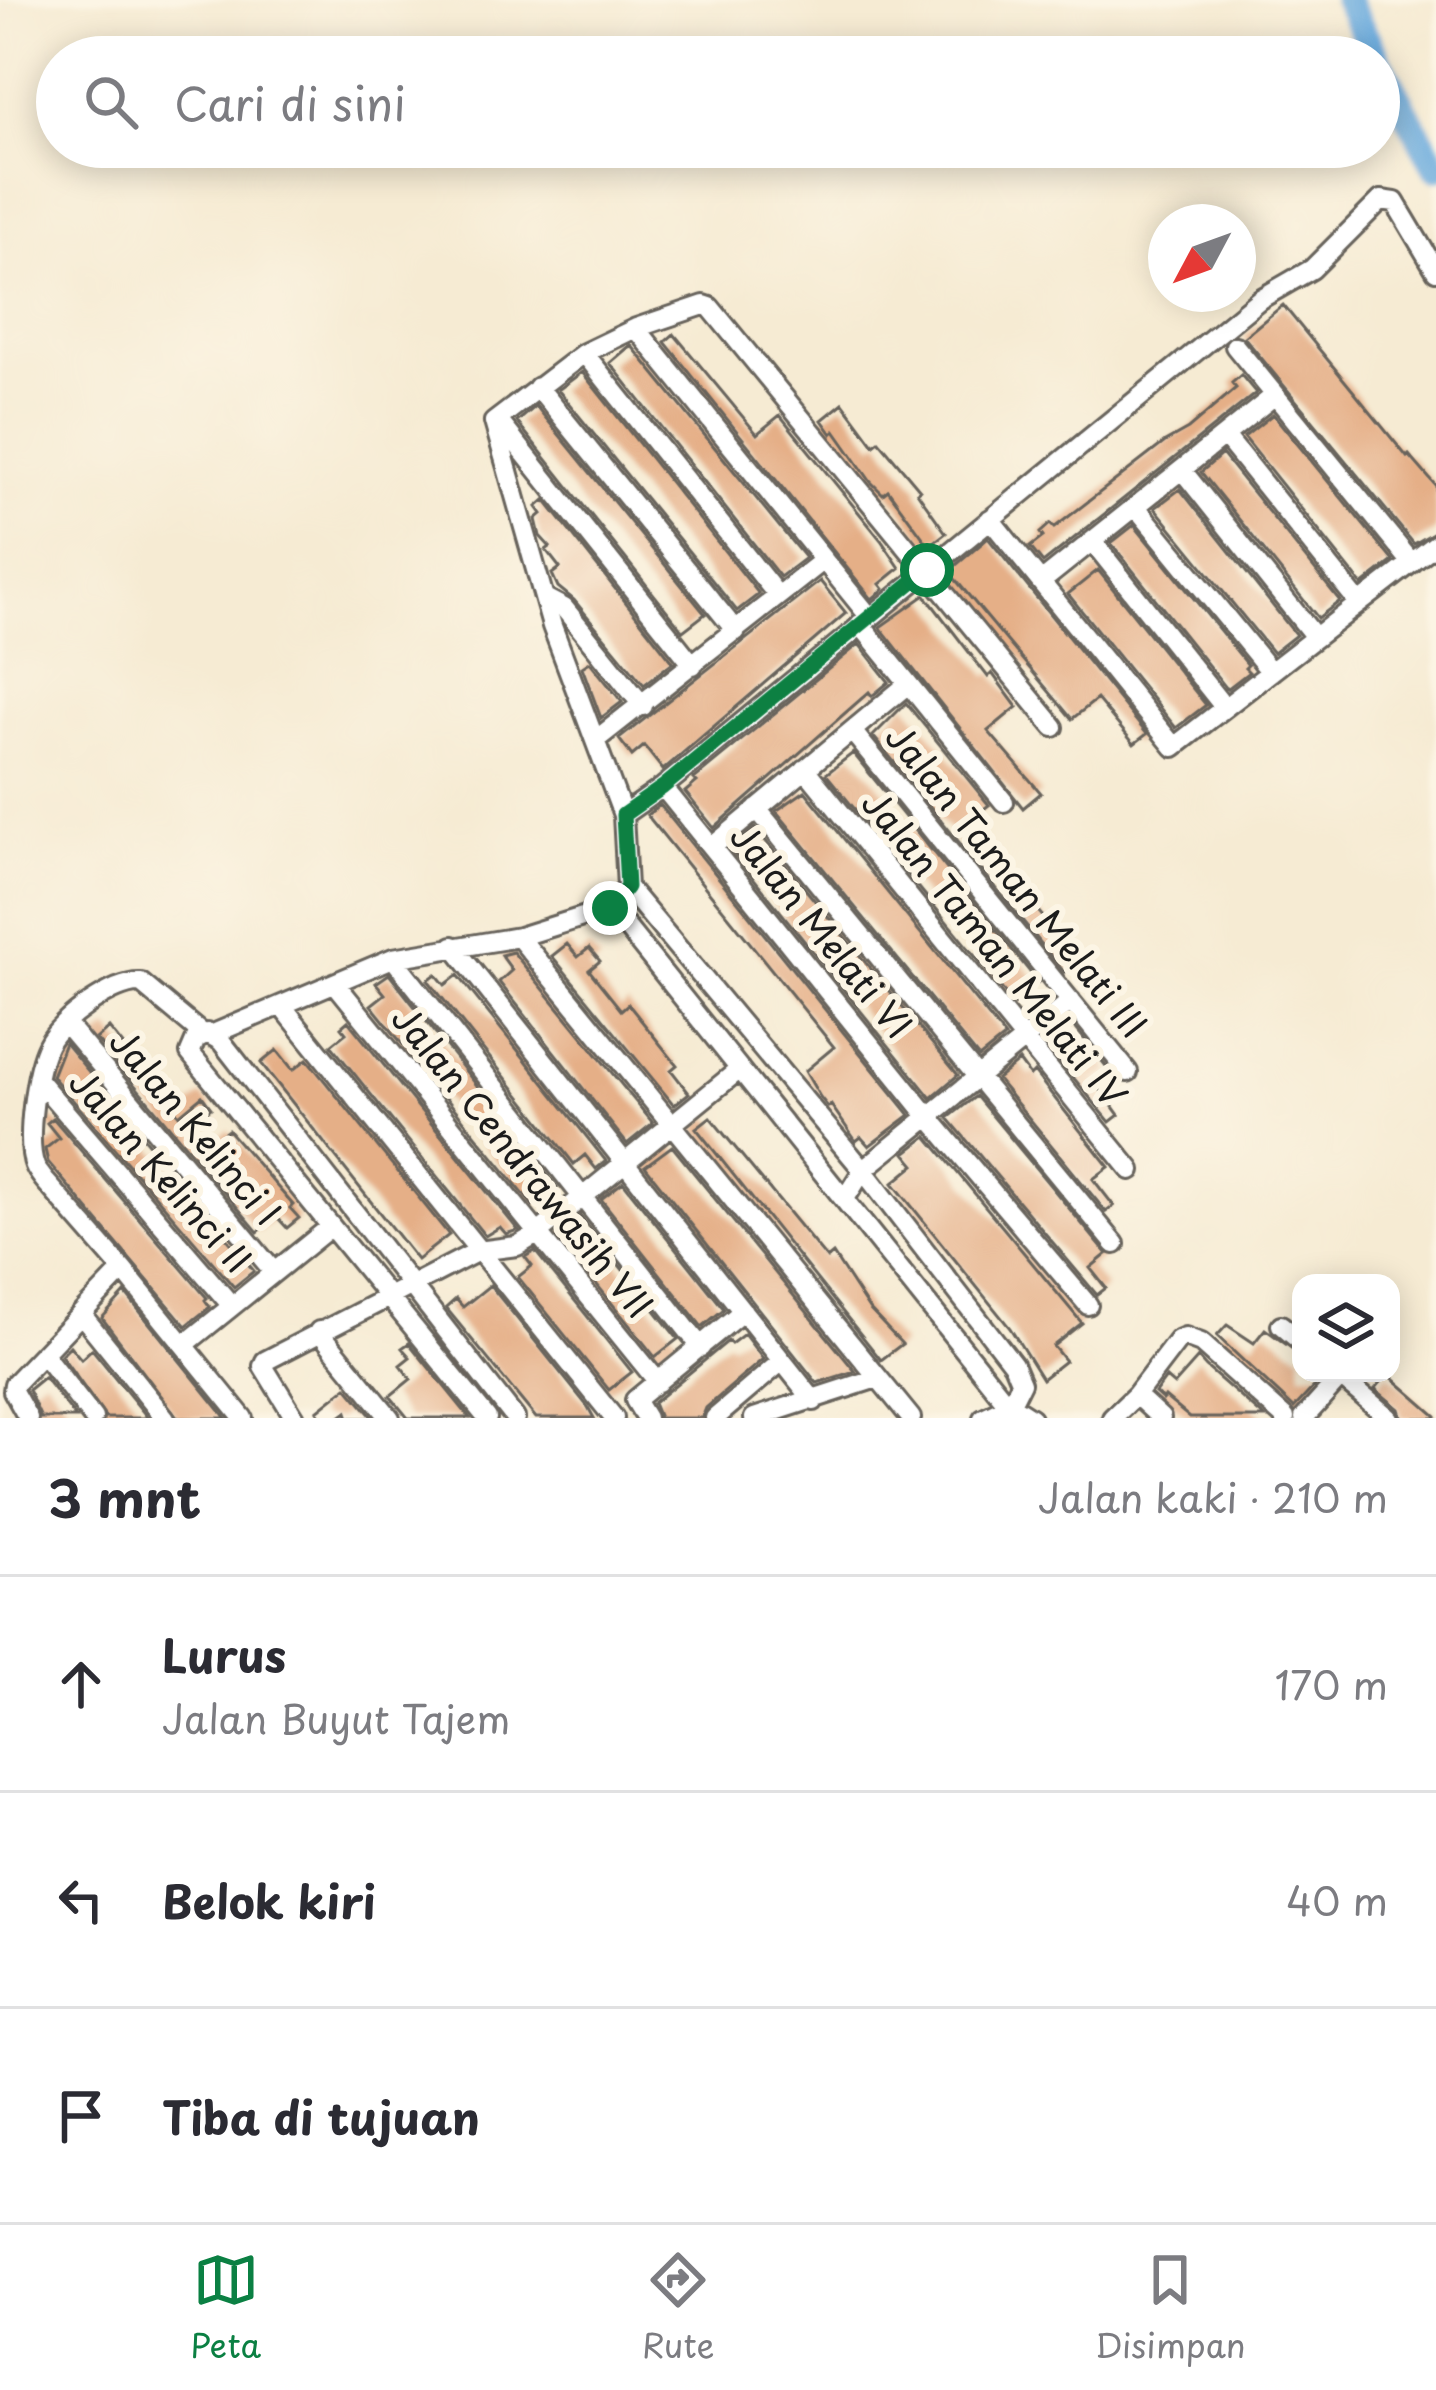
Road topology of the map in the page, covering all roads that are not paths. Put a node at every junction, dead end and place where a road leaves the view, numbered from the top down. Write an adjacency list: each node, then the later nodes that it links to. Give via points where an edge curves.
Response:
1 (1436, 271): 11 (street, via 1395,202 1381,200 1312,269 1269,292)
2 (636, 328): 4 (street); 14 (street); 16 (street, via 710,307)
3 (1235, 346): 6 (street)
4 (584, 353): 5 (street); 18 (street)
5 (538, 388): 7 (street); 22 (street)
6 (1275, 395): 8 (street); 15 (street)
7 (496, 417): 19 (street); 24 (street)
8 (1225, 436): 9 (street); 20 (street)
9 (1182, 470): 10 (street); 23 (street)
10 (1136, 506): 12 (street); 25 (street)
11 (990, 519): 16 (street); 17 (street)
12 (1093, 542): 17 (street); 28 (street)
13 (1436, 544): 15 (street)
14 (824, 560): 18 (street); 21 (street)
15 (1412, 563): 20 (street)
16 (927, 570): 21 (street); 29 (street)
17 (1041, 582): 28 (street, via 1174,747)
18 (778, 596): 22 (street)
19 (544, 598): 27 (street, via 564,608); 31 (street)
20 (1359, 603): 23 (street)
21 (865, 620): 26 (street); 33 (street)
22 (736, 631): 24 (street)
23 (1315, 637): 25 (street)
24 (693, 665): 27 (street)
25 (1271, 672): 28 (street)
26 (908, 684): 30 (street); 34 (street)
27 (643, 706): 31 (street)
28 (1224, 707)
29 (1054, 727)
30 (852, 730): 32 (street); 44 (street, Jalan Taman Melati III)
31 (597, 739): 36 (street)
32 (805, 770): 35 (street); 48 (street, Jalan Taman Melati IV)
33 (663, 787): 36 (street); 37 (street, Jalan Melati VI)
34 (1004, 802)
35 (758, 809): 37 (street); 51 (street)
36 (623, 815): 38 (street)
37 (712, 847): 53 (street, Jalan Melati VI)
38 (627, 887): 39 (street); 56 (street)
39 (610, 908): 40 (street); 49 (street)
40 (519, 937): 41 (street); 54 (street)
41 (452, 946): 42 (street); 55 (street)
42 (392, 958): 43 (street); 58 (street)
43 (335, 983): 45 (street); 61 (street, Jalan Cendrawasih VII)
44 (1071, 1001): 48 (street); 50 (street, Jalan Taman Melati III)
45 (282, 1006): 47 (street); 63 (street)
46 (66, 1024): 47 (street, via 102,994 135,982); 52 (street, via 49,1042); 65 (street, Jalan Kelinci I)
47 (208, 1034): 60 (street, via 190,1053); 66 (street)
48 (1024, 1039): 51 (street); 57 (street, Jalan Taman Melati IV)
49 (740, 1069): 54 (street); 59 (street)
50 (1129, 1072)
51 (978, 1077): 53 (street); 62 (street)
52 (38, 1080): 64 (street, via 35,1167); 68 (street, Jalan Kelinci II)
53 (928, 1116): 56 (street); 69 (street, Jalan Melati VI)
54 (672, 1125): 55 (street); 79 (street)
55 (625, 1163): 58 (street); 70 (street)
56 (863, 1170): 59 (street); 86 (street, via 1013,1364)
57 (1131, 1170)
58 (584, 1196): 61 (street); 76 (street)
59 (846, 1197): 86 (street)
60 (329, 1228): 65 (street); 67 (street)
61 (537, 1234): 63 (street); 80 (street, Jalan Cendrawasih VII)
62 (1115, 1244)
63 (478, 1252): 66 (street); 96 (street)
64 (123, 1270): 71 (street); 75 (street)
65 (274, 1272): 68 (street)
66 (411, 1285): 67 (street); 95 (street)
67 (388, 1295): 73 (street); 94 (street)
68 (232, 1306): 75 (street)
69 (1088, 1306)
70 (743, 1311): 76 (street); 78 (street)
71 (82, 1315): 77 (street); 89 (street)
72 (1281, 1325): 74 (street)
73 (319, 1330): 83 (street, via 263,1363); 93 (street)
74 (1292, 1334)
75 (184, 1345): 90 (street)
76 (701, 1347): 80 (street)
77 (44, 1355): 87 (street, via 14,1384); 88 (street)
78 (782, 1360): 85 (street); 98 (street)
79 (877, 1378): 85 (street); 100 (street)
80 (658, 1382): 97 (street, via 634,1401)
81 (1333, 1382): 105 (street)
82 (1347, 1382): 106 (street)
83 (278, 1391): 91 (street); 92 (street)
84 (1136, 1395): 102 (street); 103 (street); 104 (street, via 1185,1337)
85 (814, 1401): 99 (street)
86 (1022, 1412): 101 (street)
87 (28, 1418)
88 (93, 1418)
89 (165, 1418)
90 (243, 1418)
91 (295, 1418)
92 (311, 1418)
93 (390, 1418)
94 (487, 1418)
95 (515, 1418)
96 (614, 1418)
97 (646, 1418)
98 (715, 1418)
99 (754, 1418)
100 (910, 1418)
101 (983, 1418)
102 (1112, 1418)
103 (1161, 1418)
104 (1285, 1418)
105 (1304, 1418)
106 (1389, 1418)

